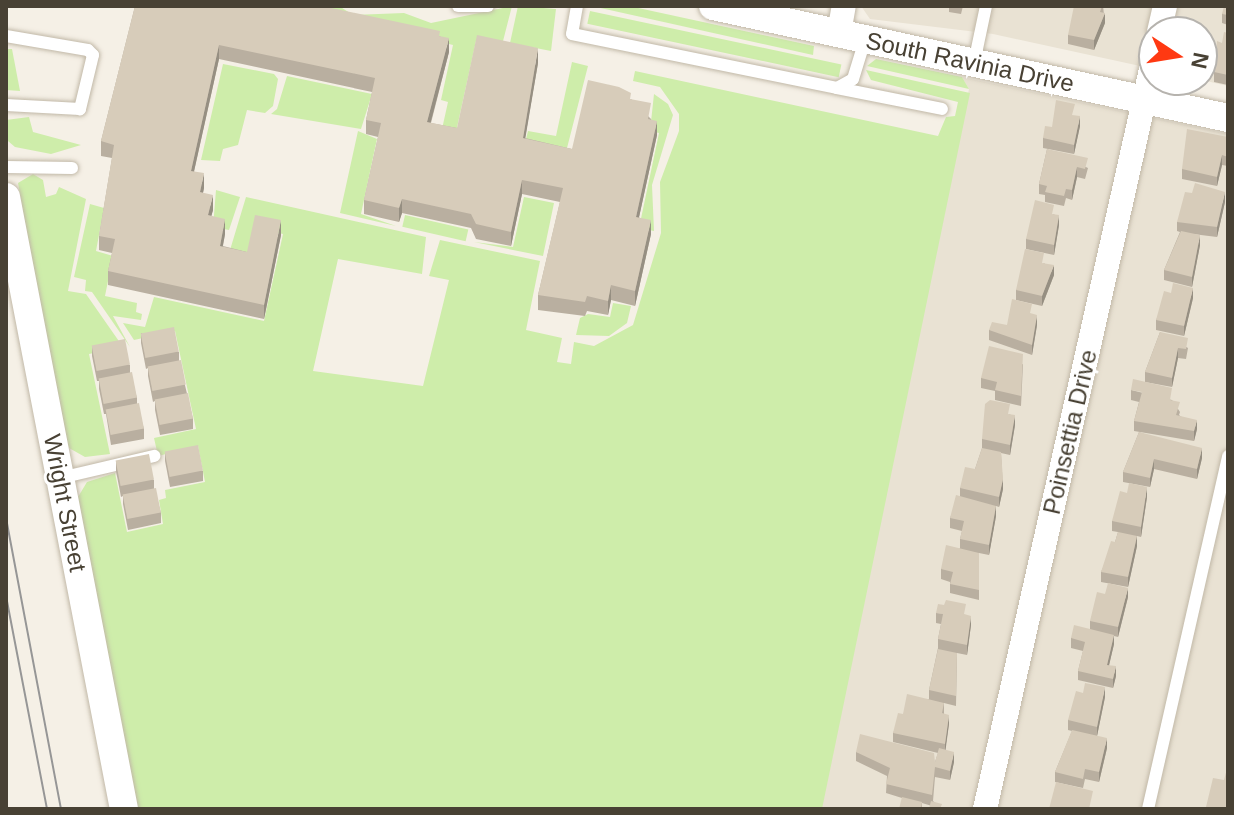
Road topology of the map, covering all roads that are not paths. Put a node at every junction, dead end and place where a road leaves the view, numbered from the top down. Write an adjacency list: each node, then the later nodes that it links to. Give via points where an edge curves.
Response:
1 (458, 6): 2 (lane)
2 (488, 6)
3 (577, 6): 9 (lane, via 572,34)
4 (713, 6): 6 (street, South Ravinia Drive)
5 (986, 6): 8 (lane)
6 (849, 26): 8 (street, South Ravinia Drive); 9 (lane, via 853,79)
7 (6, 36): 12 (lane, via 93,55 80,109)
8 (974, 63): 11 (street, South Ravinia Drive)
9 (837, 88): 13 (lane)
10 (1145, 96): 11 (street, Poinsettia Drive)
11 (1144, 100): 14 (street, South Ravinia Drive); 22 (street, Poinsettia Drive)
12 (6, 105)
13 (942, 109)
14 (1228, 118)
15 (6, 167): 16 (lane)
16 (72, 168)
17 (6, 197): 20 (street, Wright Street)
18 (154, 456): 20 (lane)
19 (1228, 456): 23 (lane)
20 (60, 478): 21 (street, Wright Street)
21 (124, 809)
22 (985, 809)
23 (1148, 809)

